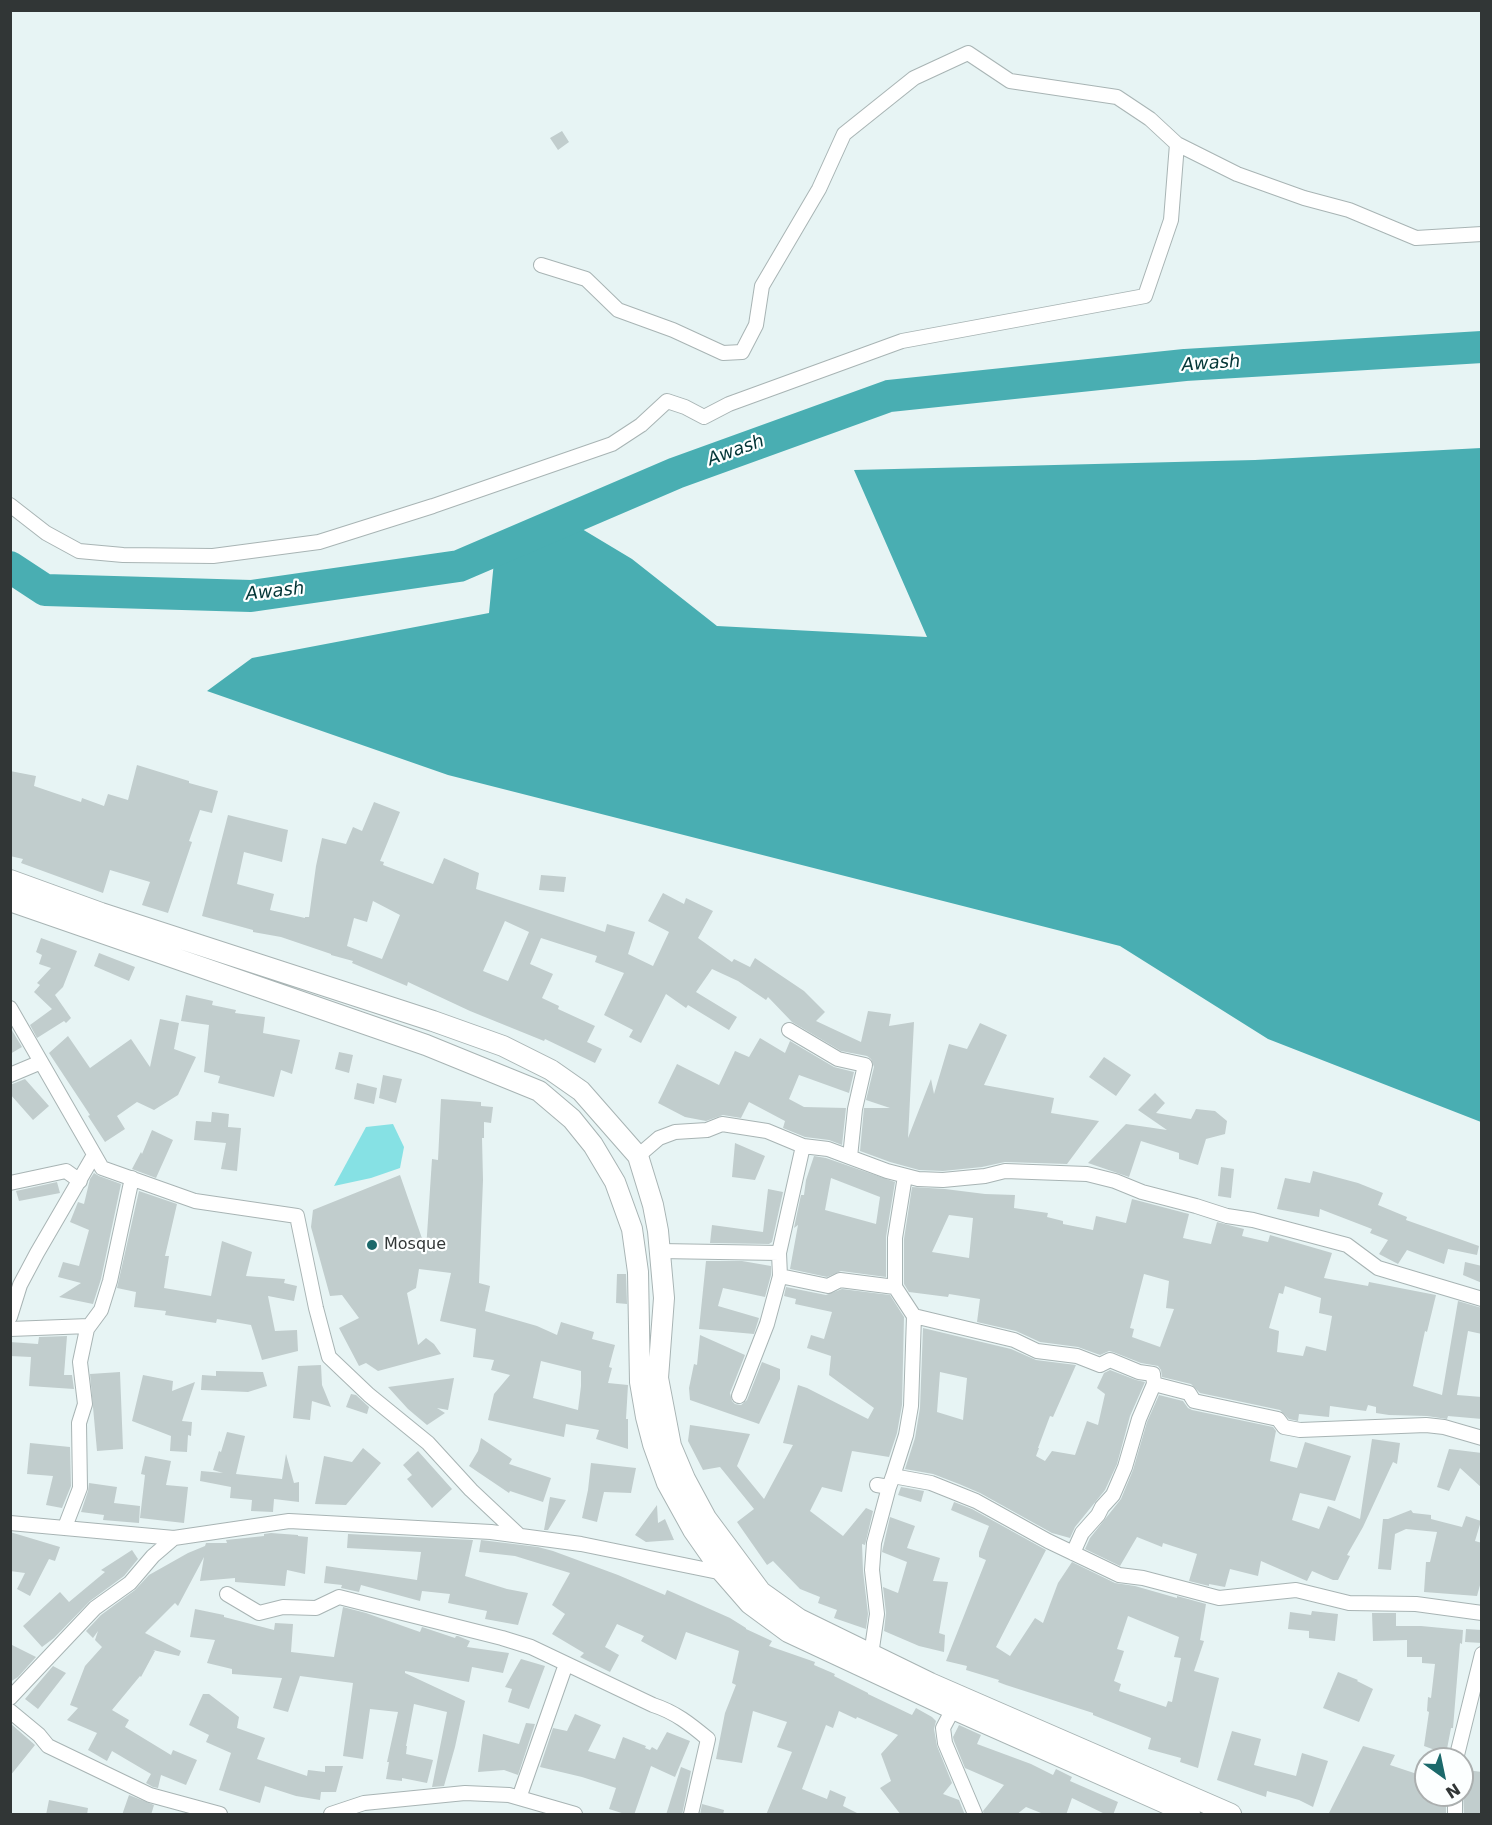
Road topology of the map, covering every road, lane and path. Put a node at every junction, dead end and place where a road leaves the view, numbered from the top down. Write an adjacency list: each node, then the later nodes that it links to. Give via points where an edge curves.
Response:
1 (1177, 144): 2 (street, via 1237,174 1349,210 1416,238); 3 (street, via 1150,119 1117,97 1010,81 968,53 914,78 844,134 819,189 762,286 756,326 742,352 723,353 618,310 586,279); 4 (street, via 1171,220 1145,296 902,341 729,404 704,417 667,401 612,444 319,542 213,556 79,551 46,533)
2 (1482, 234)
3 (542, 265)
4 (10, 505)
5 (10, 880): 8 (main road)
6 (10, 901): 10 (main road)
7 (10, 1008): 11 (street)
8 (433, 1021): 10 (main road); 15 (main road, via 503,1046 551,1070 581,1091)
9 (789, 1030): 16 (street, via 838,1059 865,1065)
10 (426, 1045): 39 (main road, via 538,1091 572,1119 615,1182 632,1229 638,1272 640,1382 653,1444 667,1484)
11 (41, 1062): 12 (street); 14 (street)
12 (10, 1075)
13 (803, 1146): 15 (street, via 767,1131 722,1124 659,1138); 16 (street); 22 (street)
14 (94, 1155): 18 (street, via 102,1168); 19 (street)
15 (638, 1156): 21 (main road, via 653,1205)
16 (850, 1157): 17 (street)
17 (905, 1176): 24 (street, via 895,1238); 25 (street, via 944,1180 1005,1171 1087,1174 1227,1216 1347,1245 1378,1268)
18 (132, 1178): 28 (street, via 107,1291); 36 (street, via 195,1201 297,1216 330,1357 428,1443)
19 (80, 1181): 20 (street, via 66,1171); 27 (street, via 20,1285)
20 (10, 1183)
21 (660, 1251): 22 (street); 42 (main road, via 664,1298 658,1378 671,1446 706,1518 761,1592)
22 (779, 1253): 23 (street)
23 (780, 1276): 24 (street, via 828,1286 840,1280); 31 (street, via 767,1324)
24 (895, 1287): 26 (street)
25 (1482, 1299)
26 (914, 1316): 30 (street, via 1014,1340 1037,1351 1077,1356 1100,1365 1110,1360 1153,1374); 33 (street, via 911,1406 906,1434)
27 (10, 1317)
28 (90, 1326): 29 (street); 35 (street, via 80,1362 85,1404 79,1423 80,1488)
29 (10, 1329)
30 (1154, 1384): 32 (street, via 1189,1393 1194,1401 1278,1419 1284,1427 1300,1430 1426,1425); 38 (street, via 1113,1495 1082,1533)
31 (739, 1396)
32 (1482, 1438)
33 (886, 1483): 38 (street, via 930,1484 976,1501); 44 (street, via 874,1543 872,1570 877,1614)
34 (10, 1523): 35 (street)
35 (65, 1527): 37 (street)
36 (519, 1536): 37 (street, via 289,1521); 39 (street, via 581,1544)
37 (174, 1538): 47 (street, via 130,1583 95,1608)
38 (1073, 1553): 41 (street, via 1119,1575 1219,1598 1296,1590 1349,1603 1416,1604)
39 (723, 1573): 42 (main road, via 750,1604)
40 (227, 1594): 45 (street, via 259,1613 283,1607 316,1608 339,1597 502,1638)
41 (1482, 1613)
42 (794, 1626): 44 (main road); 46 (main road)
43 (1482, 1654): 50 (street)
44 (871, 1655): 46 (main road)
45 (566, 1664): 51 (street); 55 (street, via 678,1715 708,1739)
46 (927, 1689): 48 (main road); 58 (main road)
47 (10, 1698)
48 (953, 1709): 56 (street, via 942,1732); 57 (main road)
49 (10, 1711): 52 (street, via 48,1746 150,1795)
50 (1459, 1747)
51 (519, 1798): 53 (street, via 465,1793 364,1803); 54 (street)
52 (220, 1815)
53 (331, 1815)
54 (575, 1815)
55 (691, 1815)
56 (975, 1815)
57 (1190, 1815)
58 (1231, 1815)

